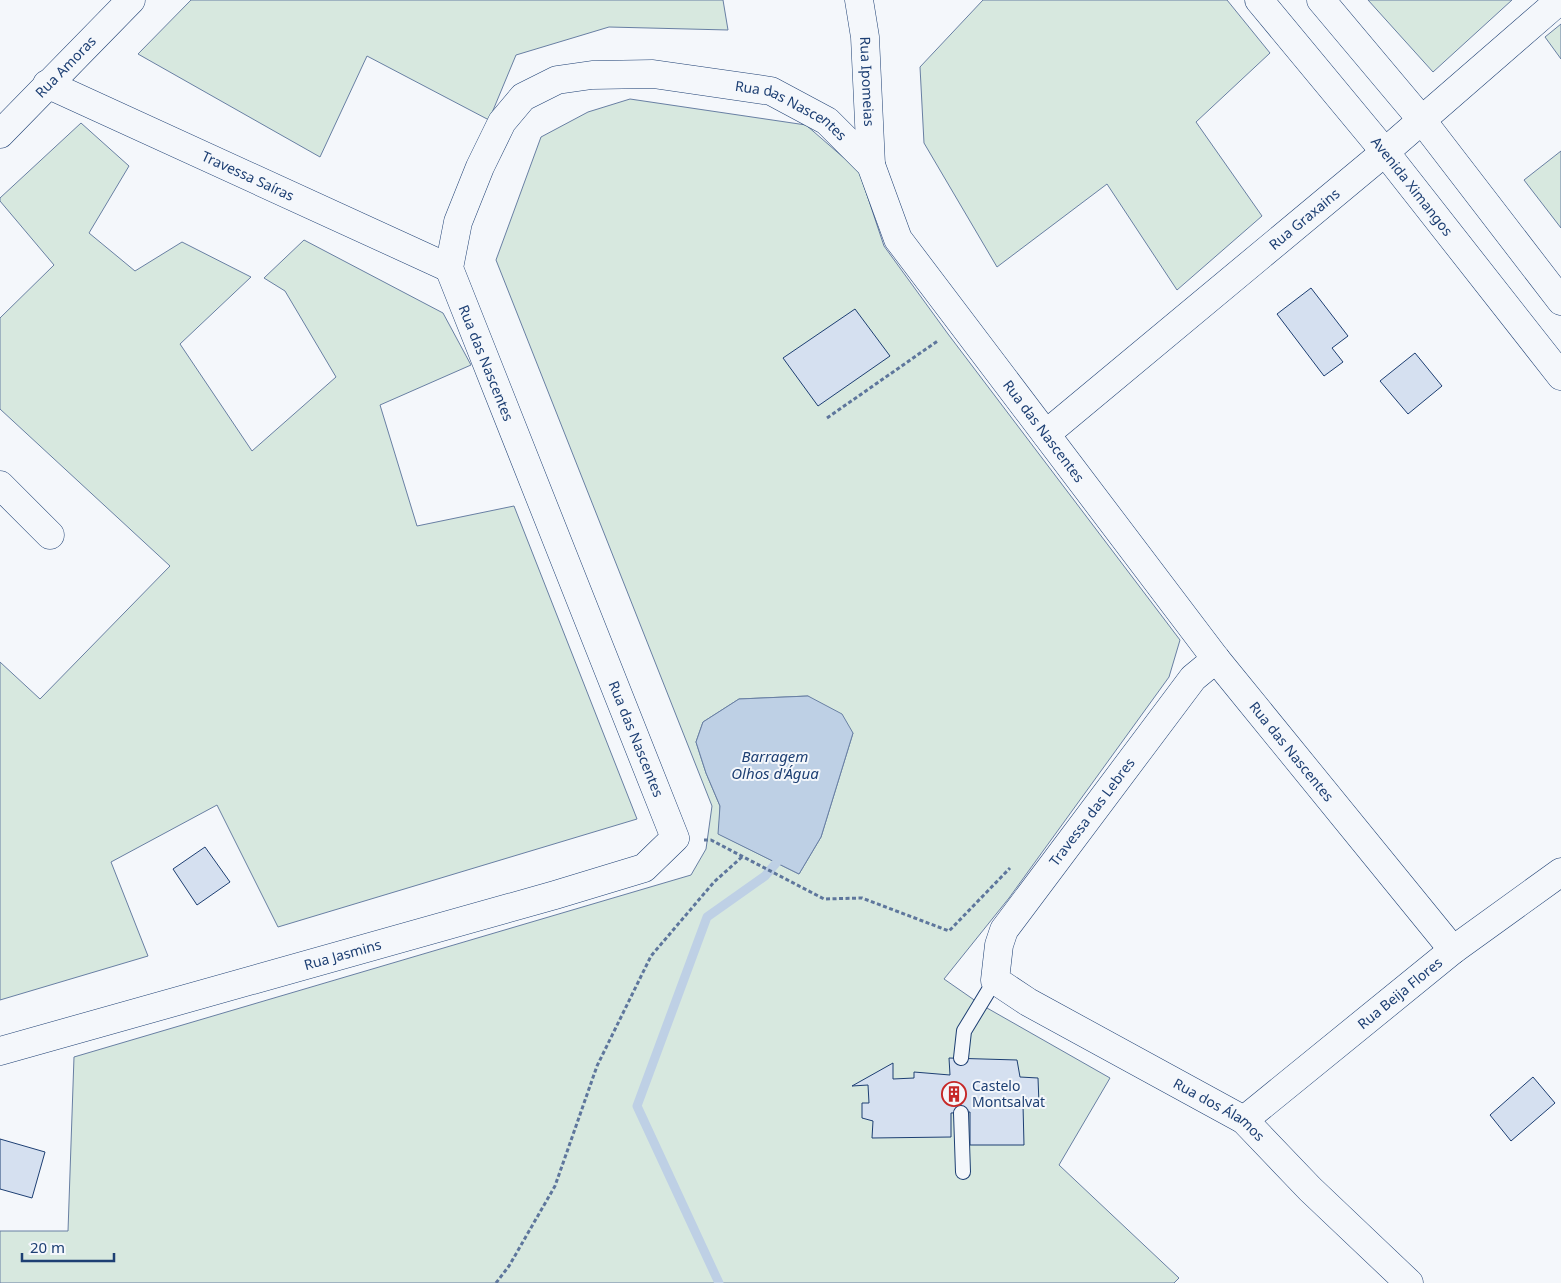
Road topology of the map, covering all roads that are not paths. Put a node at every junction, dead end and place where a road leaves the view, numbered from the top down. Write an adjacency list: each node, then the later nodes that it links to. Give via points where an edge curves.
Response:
1 (131, 0): 6 (street, Rua Amoras)
2 (859, 0): 10 (street, Rua Ipomeias, via 865,37)
3 (1259, 0): 9 (street, Avenida Ximangos)
4 (1321, 0): 7 (street)
5 (1560, 0): 7 (street, Rua Graxains)
6 (47, 84): 8 (street, Rua Amoras); 11 (street, Travessa Saíras)
7 (1421, 119): 9 (street, Rua Graxains); 12 (street)
8 (0, 134)
9 (1386, 152): 13 (street, Avenida Ximangos); 14 (street, Rua Graxains)
10 (871, 165): 11 (street, Rua das Nascentes, via 828,121 770,91 653,74 592,75 557,80 524,97 502,122 458,222); 14 (street, Rua das Nascentes, via 898,239)
11 (448, 268): 18 (street, Rua das Nascentes)
12 (1561, 300)
13 (1561, 376)
14 (1046, 434): 17 (street, Rua das Nascentes)
15 (0, 485): 16 (street)
16 (50, 535)
17 (1216, 659): 20 (street, Rua das Nascentes); 21 (street, Travessa das Lebres, via 1193,678 1004,930)
18 (675, 838): 22 (street, Rua Jasmins, via 644,868)
19 (1561, 872): 20 (street, Rua Beija Flores)
20 (1453, 950): 25 (street, Rua Beija Flores)
21 (995, 980): 23 (lane, via 964,1031); 25 (street, Rua dos Álamos, via 1028,1002)
22 (0, 1051)
23 (961, 1058)
24 (961, 1112): 26 (lane)
25 (1244, 1120): 27 (street, Rua dos Álamos, via 1310,1189)
26 (963, 1172)
27 (1409, 1283)

